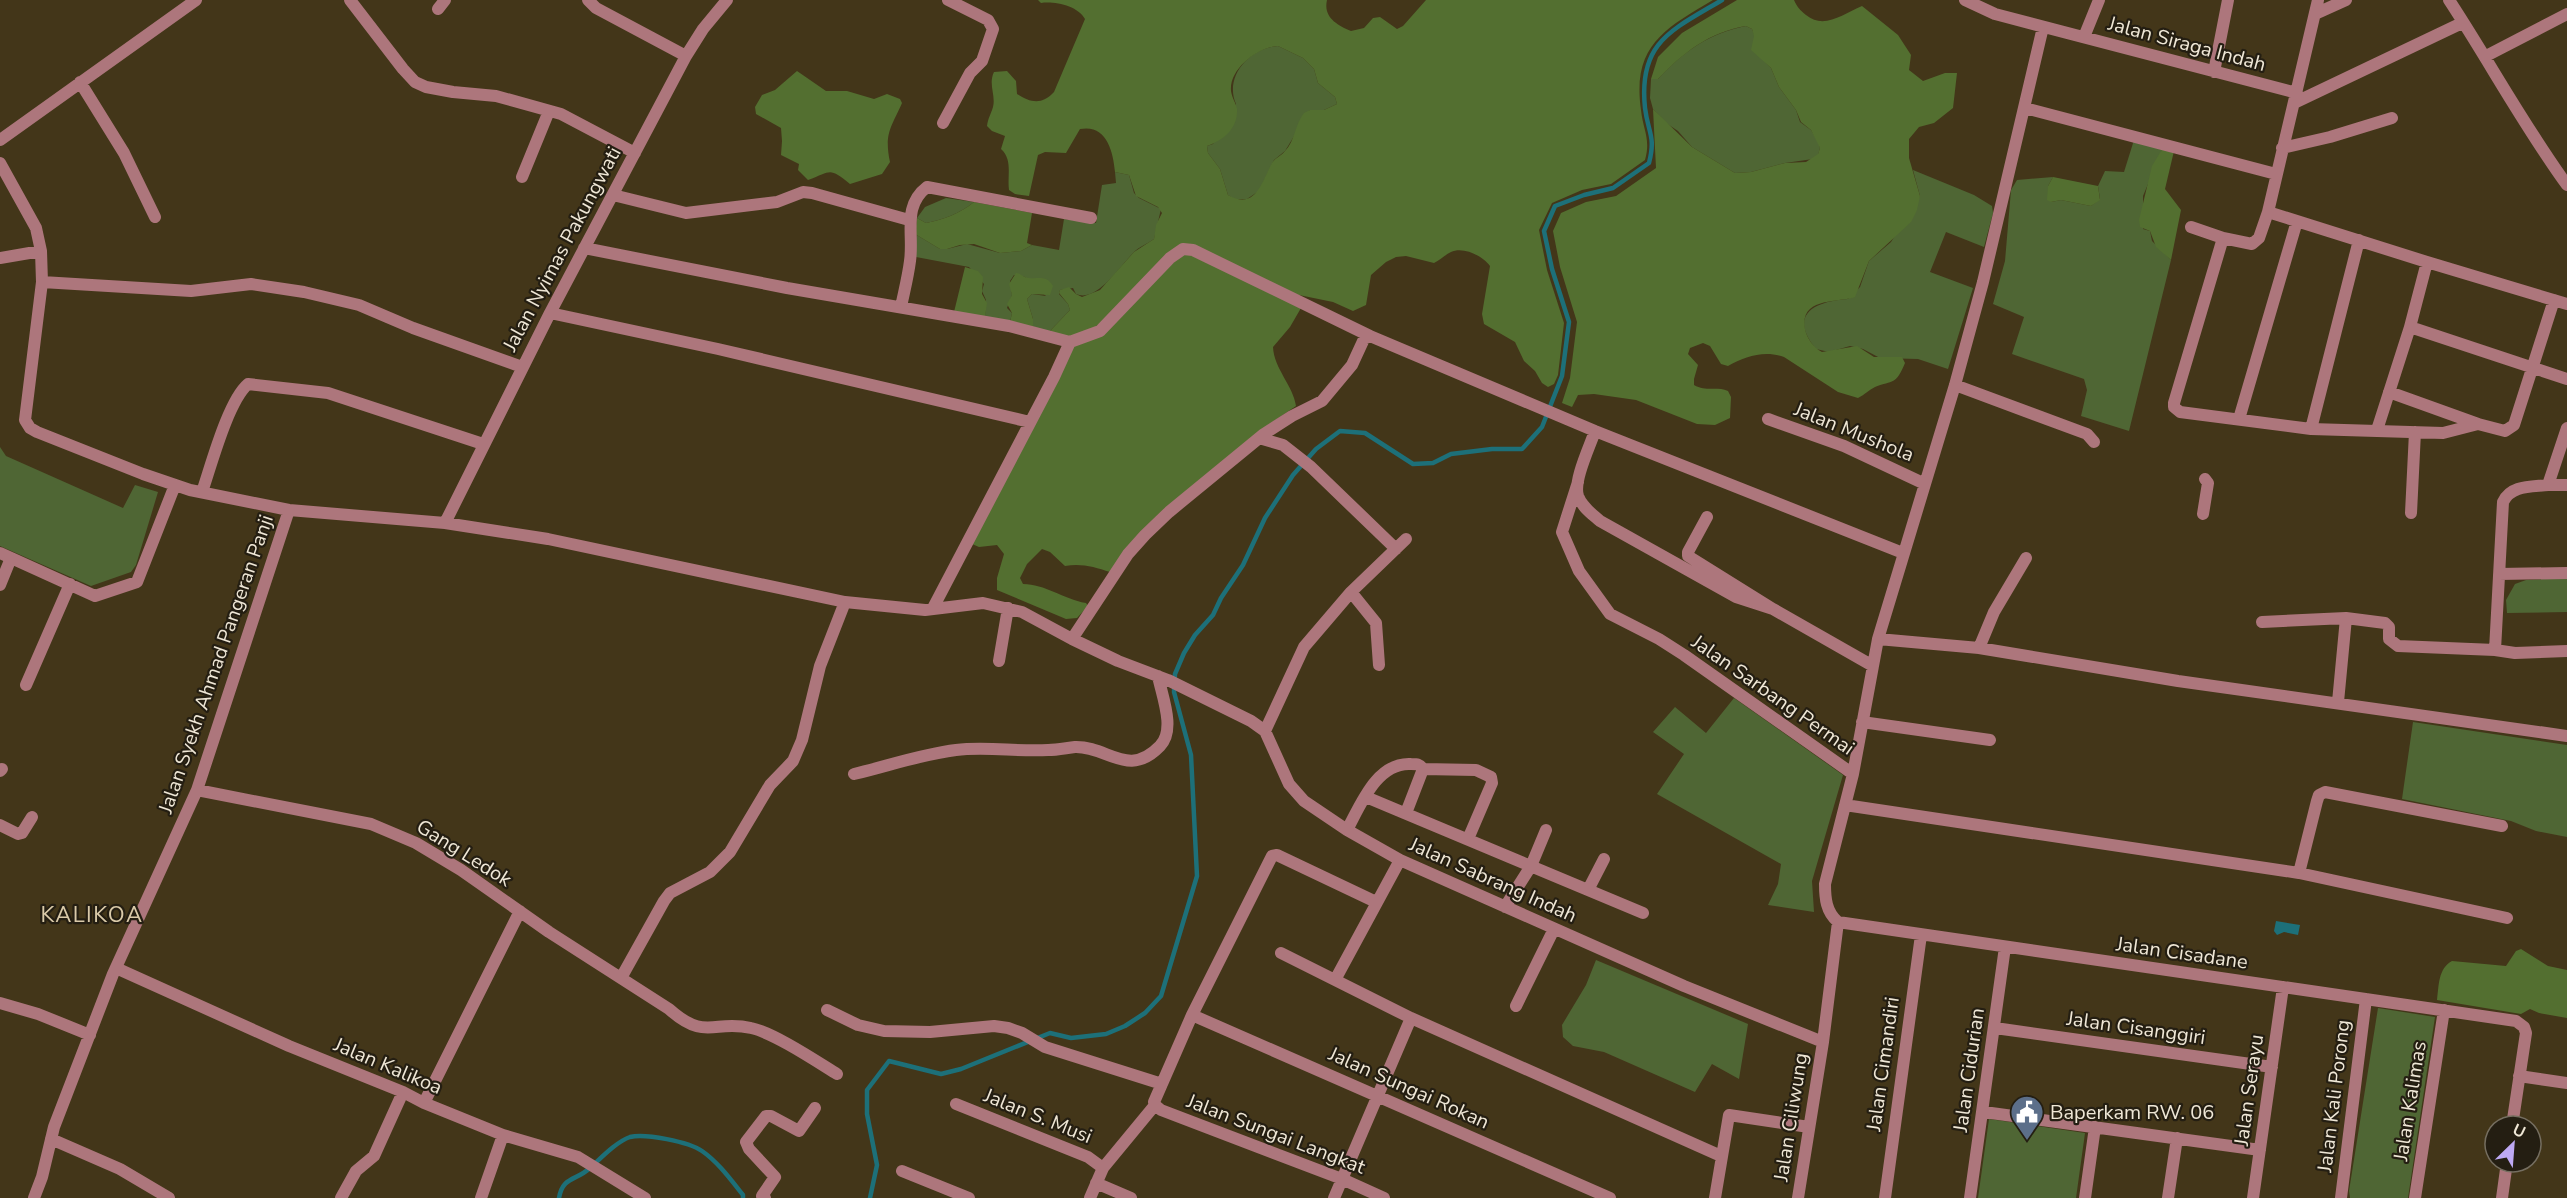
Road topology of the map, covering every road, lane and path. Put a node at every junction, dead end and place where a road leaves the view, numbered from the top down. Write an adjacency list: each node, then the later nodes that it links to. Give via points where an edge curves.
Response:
1 (196, 0): 20 (street)
2 (350, 0): 23 (street, via 415,82 453,92 496,96)
3 (588, 0): 17 (street)
4 (727, 0): 17 (street, Jalan Nyimas Pakungwati, via 702,29)
5 (948, 0): 25 (street, via 988,20 993,29 982,61 970,73)
6 (1965, 0): 15 (street, Jalan Siraga Indah, via 1995,14)
7 (2098, 0): 16 (street)
8 (2228, 0): 19 (street)
9 (2318, 0): 12 (street)
10 (2346, 0): 12 (street)
11 (2454, 2): 14 (street)
12 (2315, 14): 21 (street)
13 (2567, 14): 18 (street)
14 (2462, 22): 18 (street); 21 (street)
15 (2043, 27): 16 (street, Jalan Siraga Indah); 22 (street)
16 (2084, 37): 19 (street, Jalan Siraga Indah)
17 (686, 56): 28 (street, Jalan Nyimas Pakungwati)
18 (2486, 56): 32 (street, via 2530,133)
19 (2214, 72): 21 (street, Jalan Siraga Indah)
20 (80, 82): 26 (street); 35 (street, via 124,153)
21 (2296, 98): 27 (street)
22 (2025, 108): 30 (street); 57 (street)
23 (549, 111): 28 (street); 31 (street)
24 (2392, 118): 27 (street)
25 (943, 123)
26 (0, 140)
27 (2282, 148): 30 (street)
28 (635, 153): 33 (street, Jalan Nyimas Pakungwati)
29 (0, 163): 43 (street, via 36,228)
30 (2276, 174): 34 (street)
31 (522, 177)
32 (2567, 185)
33 (613, 195): 37 (street, via 686,213 777,202 803,192); 42 (street, Jalan Nyimas Pakungwati)
34 (2268, 212): 38 (street); 40 (street, via 2254,243)
35 (155, 217)
36 (1091, 218): 37 (street, via 934,186 919,193)
37 (909, 220): 49 (street, via 910,260)
38 (2297, 221): 41 (street); 60 (street)
39 (2191, 226): 40 (street)
40 (2223, 238): 60 (street, via 2173,405 2180,412)
41 (2359, 240): 45 (street); 64 (street)
42 (584, 248): 49 (street); 50 (street, Jalan Nyimas Pakungwati)
43 (41, 251): 44 (street); 46 (street)
44 (0, 258)
45 (2427, 262): 47 (street); 51 (street)
46 (42, 282): 54 (street, via 191,291 251,284 304,292 359,305); 74 (street, via 25,420 30,428)
47 (2554, 300): 48 (street); 55 (street)
48 (2567, 303)
49 (901, 307): 53 (street, via 1010,326)
50 (550, 313): 54 (street, Jalan Nyimas Pakungwati); 61 (street)
51 (2410, 327): 55 (street); 58 (street)
52 (1370, 336): 53 (street, via 1193,250 1183,249 1100,331); 66 (street); 68 (street, via 1364,339 1352,365 1329,394)
53 (1070, 342): 61 (street)
54 (522, 367): 70 (street, Jalan Nyimas Pakungwati)
55 (2534, 367): 56 (street); 62 (street, via 2513,426 2502,431)
56 (2567, 379)
57 (1955, 385): 69 (street, via 2087,434); 73 (street)
58 (2389, 392): 62 (street); 65 (street)
59 (1768, 419): 73 (street, Jalan Mushola, via 1844,446)
60 (2239, 419): 64 (street)
61 (1030, 422): 94 (street)
62 (2478, 424): 67 (street, via 2443,433)
63 (2567, 428): 75 (street)
64 (2311, 429): 65 (street)
65 (2376, 430): 67 (street)
66 (1595, 431): 72 (street); 85 (street)
67 (2415, 432): 80 (street)
68 (1259, 438): 84 (street, via 1283,445 1311,467); 99 (street, via 1145,535)
69 (2094, 442)
70 (483, 444): 77 (street, via 328,393 248,384 240,390); 82 (street, Jalan Nyimas Pakungwati)
71 (2205, 479): 79 (street, via 2208,483)
72 (1578, 482): 96 (street, via 1577,494 1600,521 1736,597); 116 (street, Jalan Sarbang Permai, via 1562,532 1579,571 1610,614 1672,648)
73 (1925, 483): 85 (street)
74 (175, 485): 77 (street); 90 (street, via 137,582 95,596)
75 (2548, 485): 76 (street); 89 (street, via 2507,494 2502,507)
76 (2567, 485)
77 (202, 492): 78 (street)
78 (289, 510): 82 (street); 117 (street, Jalan Syekh Ahmad Pangeran Panji)
79 (2203, 513)
80 (2411, 513)
81 (1707, 517): 96 (street, via 1688,556)
82 (445, 523): 93 (street, via 548,539)
83 (1406, 539): 84 (street)
84 (1396, 549): 92 (street)
85 (1903, 553): 100 (street)
86 (6, 555): 90 (street); 91 (street)
87 (2026, 558): 101 (street, via 2000,601)
88 (2567, 573): 89 (street)
89 (2499, 574): 102 (street)
90 (70, 584): 108 (street)
91 (0, 585)
92 (1351, 592): 105 (street, via 1376,623); 111 (street, via 1304,647)
93 (845, 602): 94 (street); 143 (street, via 820,666 793,761 770,785 730,852 710,872 670,893)
94 (933, 608): 95 (street, via 983,603)
95 (1008, 608): 99 (street, via 1030,615); 104 (street)
96 (1773, 609): 106 (street)
97 (2346, 618): 98 (street); 102 (street, via 2385,623 2389,639 2398,646); 109 (street)
98 (2262, 622)
99 (1072, 639): 107 (street)
100 (1878, 639): 101 (street); 106 (street)
101 (1979, 648): 109 (street, via 2178,681)
102 (2495, 650): 103 (street)
103 (2567, 651)
104 (999, 661)
105 (1379, 665)
106 (1873, 666): 110 (street)
107 (1163, 678): 111 (street); 115 (street, via 1168,730 1165,740 1154,752 1128,762 1078,747 959,749)
108 (26, 686)
109 (2338, 702): 112 (street)
110 (1862, 722): 113 (street); 116 (street)
111 (1265, 731): 124 (street, Jalan Sabrang Indah, via 1293,790)
112 (2567, 736)
113 (1990, 740)
114 (1423, 769): 118 (street, via 1416,764 1393,766); 120 (street); 126 (street, via 1476,770 1491,777 1492,783)
115 (854, 774)
116 (1852, 774): 119 (street)
117 (197, 790): 134 (street, Gang Ledok, via 371,824 416,843); 142 (street, Jalan Syekh Ahmad Pangeran Panji)
118 (1366, 796): 120 (street); 124 (street)
119 (1845, 805): 130 (street); 137 (street, via 1825,884 1831,917)
120 (1406, 813): 126 (street)
121 (32, 817): 122 (street, via 22,834)
122 (0, 825)
123 (2502, 826): 130 (street, via 2325,792 2317,801)
124 (1347, 830): 128 (street, Jalan Sabrang Indah)
125 (1546, 830): 129 (street)
126 (1468, 839): 129 (street)
127 (1604, 859): 131 (street)
128 (1400, 860): 132 (street); 133 (street, Jalan Sabrang Indah)
129 (1531, 866): 131 (street); 133 (street)
130 (2299, 873): 136 (street)
131 (1588, 890): 135 (street)
132 (1377, 902): 144 (street); 151 (street, via 1272,856)
133 (1505, 908): 138 (street, Jalan Sabrang Indah)
134 (520, 911): 143 (street, Gang Ledok); 163 (street)
135 (1643, 913)
136 (2507, 918)
137 (1838, 922): 139 (street, Jalan Cisadane); 155 (street, Jalan Ciliwung)
138 (1554, 929): 148 (street); 155 (street, Jalan Sabrang Indah)
139 (1921, 935): 140 (street, Jalan Cisadane); 195 (street, Jalan Cimandiri)
140 (2005, 947): 145 (street, Jalan Cisadane); 153 (street, Jalan Cidurian)
141 (1281, 953): 144 (street)
142 (116, 968): 154 (street, Jalan Syekh Ahmad Pangeran Panji); 161 (street, Jalan Kalikoa)
143 (621, 978): 157 (street, Gang Ledok, via 683,1022 714,1029 753,1028)
144 (1335, 980): 152 (street)
145 (2283, 987): 146 (street, Jalan Cisadane); 156 (street, Jalan Serayu)
146 (2366, 999): 150 (street, Jalan Cisadane); 200 (street, Jalan Kali Porong)
147 (0, 1002): 154 (street)
148 (1516, 1006)
149 (827, 1010): 160 (street, via 884,1031 930,1032 994,1026 1022,1033 1045,1047)
150 (2444, 1010): 158 (street, Jalan Cisadane, via 2520,1023 2526,1033); 201 (street, Jalan Kalimas)
151 (1192, 1015): 160 (street); 162 (street, Jalan Sungai Rokan)
152 (1411, 1018): 162 (street); 175 (street)
153 (1995, 1028): 156 (street, Jalan Cisanggiri); 167 (street, Jalan Cidurian)
154 (90, 1035): 173 (street, Jalan Syekh Ahmad Pangeran Panji)
155 (1822, 1042): 169 (street, Jalan Ciliwung)
156 (2272, 1067): 174 (street, Jalan Serayu)
157 (837, 1074)
158 (2519, 1076): 159 (street); 168 (street)
159 (2567, 1083)
160 (1162, 1084): 165 (street)
161 (403, 1092): 163 (street, Jalan Kalikoa); 183 (street, via 374,1155 356,1171)
162 (1378, 1095): 179 (street); 192 (street, Jalan Sungai Rokan)
163 (423, 1103): 171 (street, Jalan Kalikoa)
164 (956, 1104): 176 (street, Jalan S. Musi, via 1088,1157)
165 (1155, 1105): 176 (street); 179 (street, Jalan Sungai Langkat)
166 (815, 1108): 186 (street, via 800,1131 766,1116 746,1142 748,1149 775,1176 762,1196)
167 (1984, 1112): 170 (street); 196 (street, Jalan Cidurian)
168 (2514, 1114)
169 (1809, 1127): 175 (street, via 1729,1114); 194 (street, Jalan Ciliwung)
170 (2095, 1127): 172 (street); 197 (street)
171 (503, 1135): 184 (street); 185 (street, Jalan Kalikoa, via 578,1157)
172 (2176, 1138): 174 (street); 198 (street)
173 (51, 1139): 181 (street, Jalan Syekh Ahmad Pangeran Panji); 182 (street, via 120,1169)
174 (2260, 1150): 199 (street, Jalan Serayu)
175 (1721, 1156): 193 (street)
176 (1103, 1168): 180 (street)
177 (902, 1171): 187 (street)
178 (2505, 1174): 202 (street)
179 (1342, 1179): 190 (street); 191 (street, Jalan Sungai Langkat)
180 (1096, 1184): 188 (street); 189 (street)
181 (34, 1198)
182 (169, 1198)
183 (340, 1198)
184 (480, 1198)
185 (645, 1198)
186 (765, 1198)
187 (969, 1198)
188 (1090, 1198)
189 (1131, 1198)
190 (1334, 1198)
191 (1384, 1198)
192 (1610, 1198)
193 (1715, 1198)
194 (1798, 1198)
195 (1885, 1198)
196 (1970, 1198)
197 (2085, 1198)
198 (2168, 1198)
199 (2253, 1198)
200 (2342, 1198)
201 (2415, 1198)
202 (2502, 1198)

